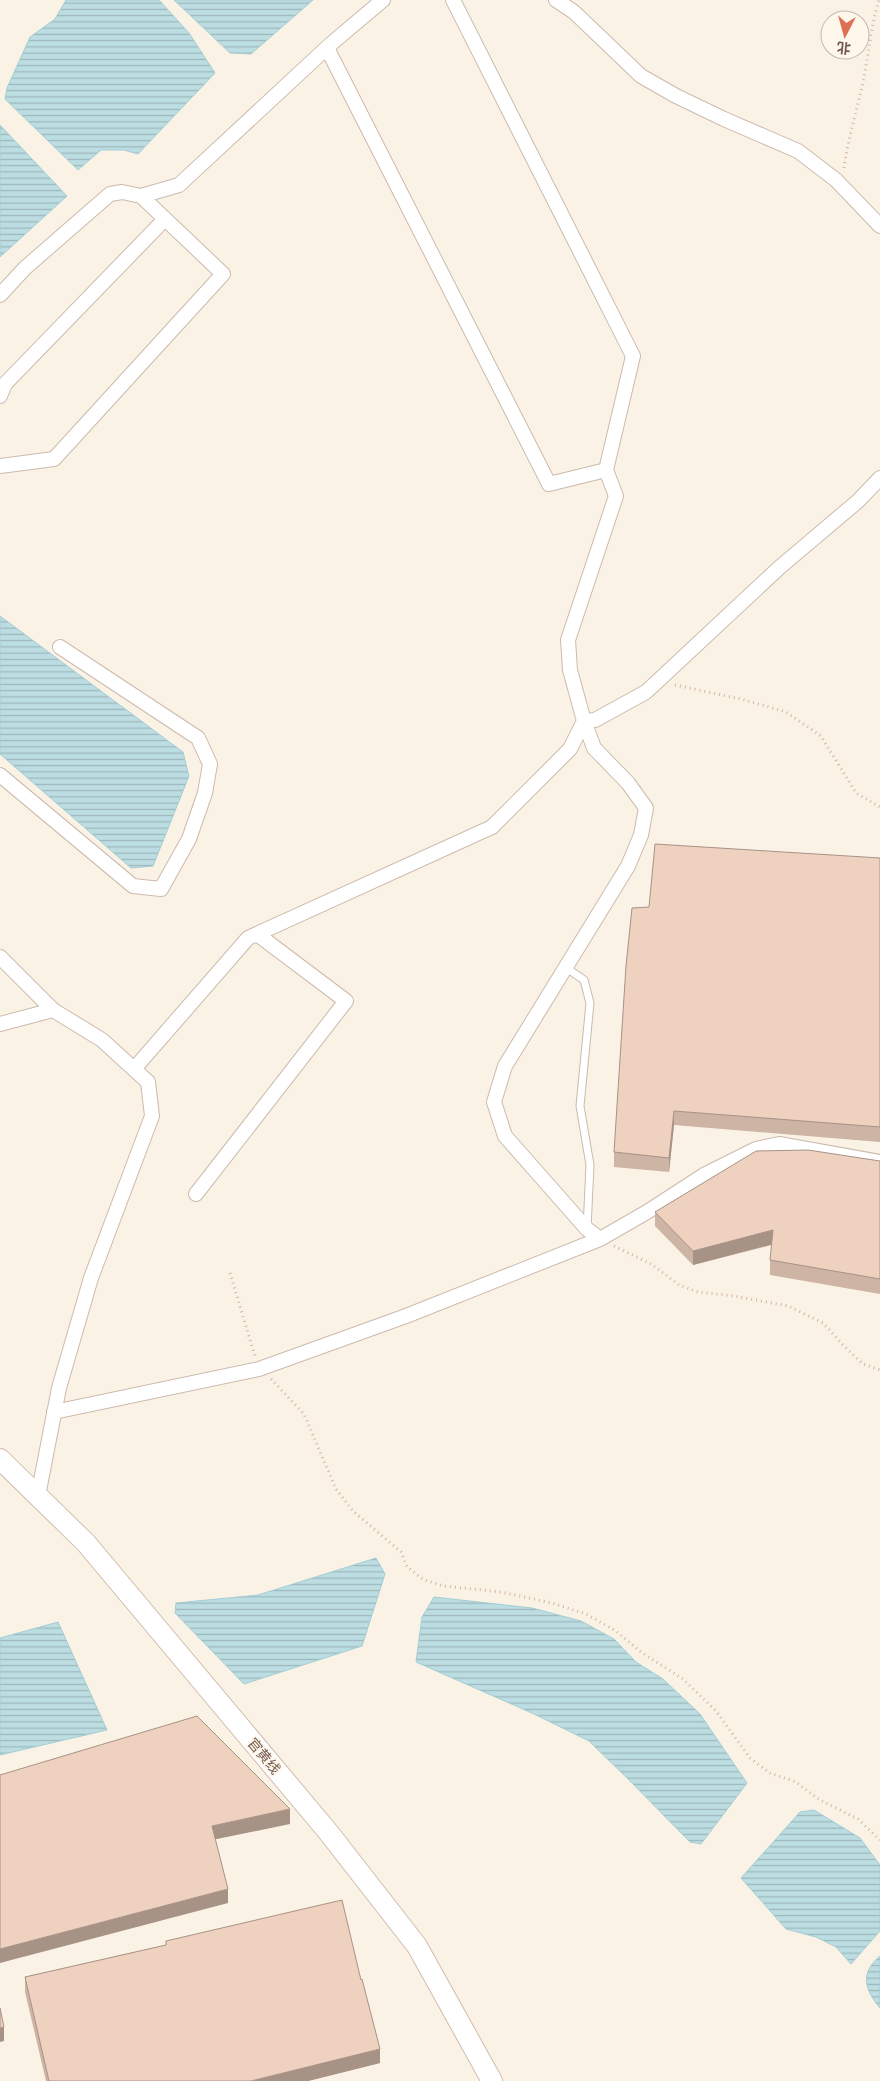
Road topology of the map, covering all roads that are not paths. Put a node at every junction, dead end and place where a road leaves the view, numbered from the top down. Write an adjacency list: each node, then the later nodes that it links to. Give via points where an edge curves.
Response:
1 (383, 0): 5 (street, via 332,43 180,185)
2 (453, 0): 11 (street, via 634,356)
3 (556, 0): 7 (street, via 574,12 641,76 716,116 798,151 841,186)
4 (328, 50): 11 (street, via 549,484)
5 (141, 196): 6 (street); 8 (street, via 122,192 110,194 25,268)
6 (165, 219): 9 (street, via 5,384); 10 (street, via 223,274 54,459)
7 (880, 226)
8 (0, 295)
9 (0, 396)
10 (0, 466)
11 (606, 470): 14 (street, via 616,496 568,640 570,670)
12 (880, 478): 14 (street, via 646,692 595,720)
13 (60, 647): 15 (street, via 198,738 210,764 205,793 189,839 161,889 133,886)
14 (584, 721): 16 (street, via 570,749 492,827); 18 (street, via 594,748 628,783 646,808 641,835 628,866)
15 (0, 775)
16 (257, 934): 21 (street, via 248,938); 23 (street, via 346,1001)
17 (0, 957): 19 (street)
18 (565, 967): 24 (lane, via 584,980 590,1003 580,1106 590,1165); 24 (street, via 504,1066 494,1102 505,1136)
19 (53, 1010): 20 (street); 21 (street, via 102,1040)
20 (0, 1024)
21 (134, 1069): 26 (street, via 148,1082 152,1116 91,1278)
22 (880, 1162): 25 (street, via 780,1144 756,1149 704,1174)
23 (196, 1194)
24 (587, 1229): 25 (street)
25 (600, 1239): 26 (street, via 406,1316 259,1369)
26 (54, 1412): 28 (street)
27 (0, 1459): 28 (street, 官黄线)
28 (38, 1496): 29 (street, 官黄线, via 93,1551 418,1946)
29 (492, 2081)

